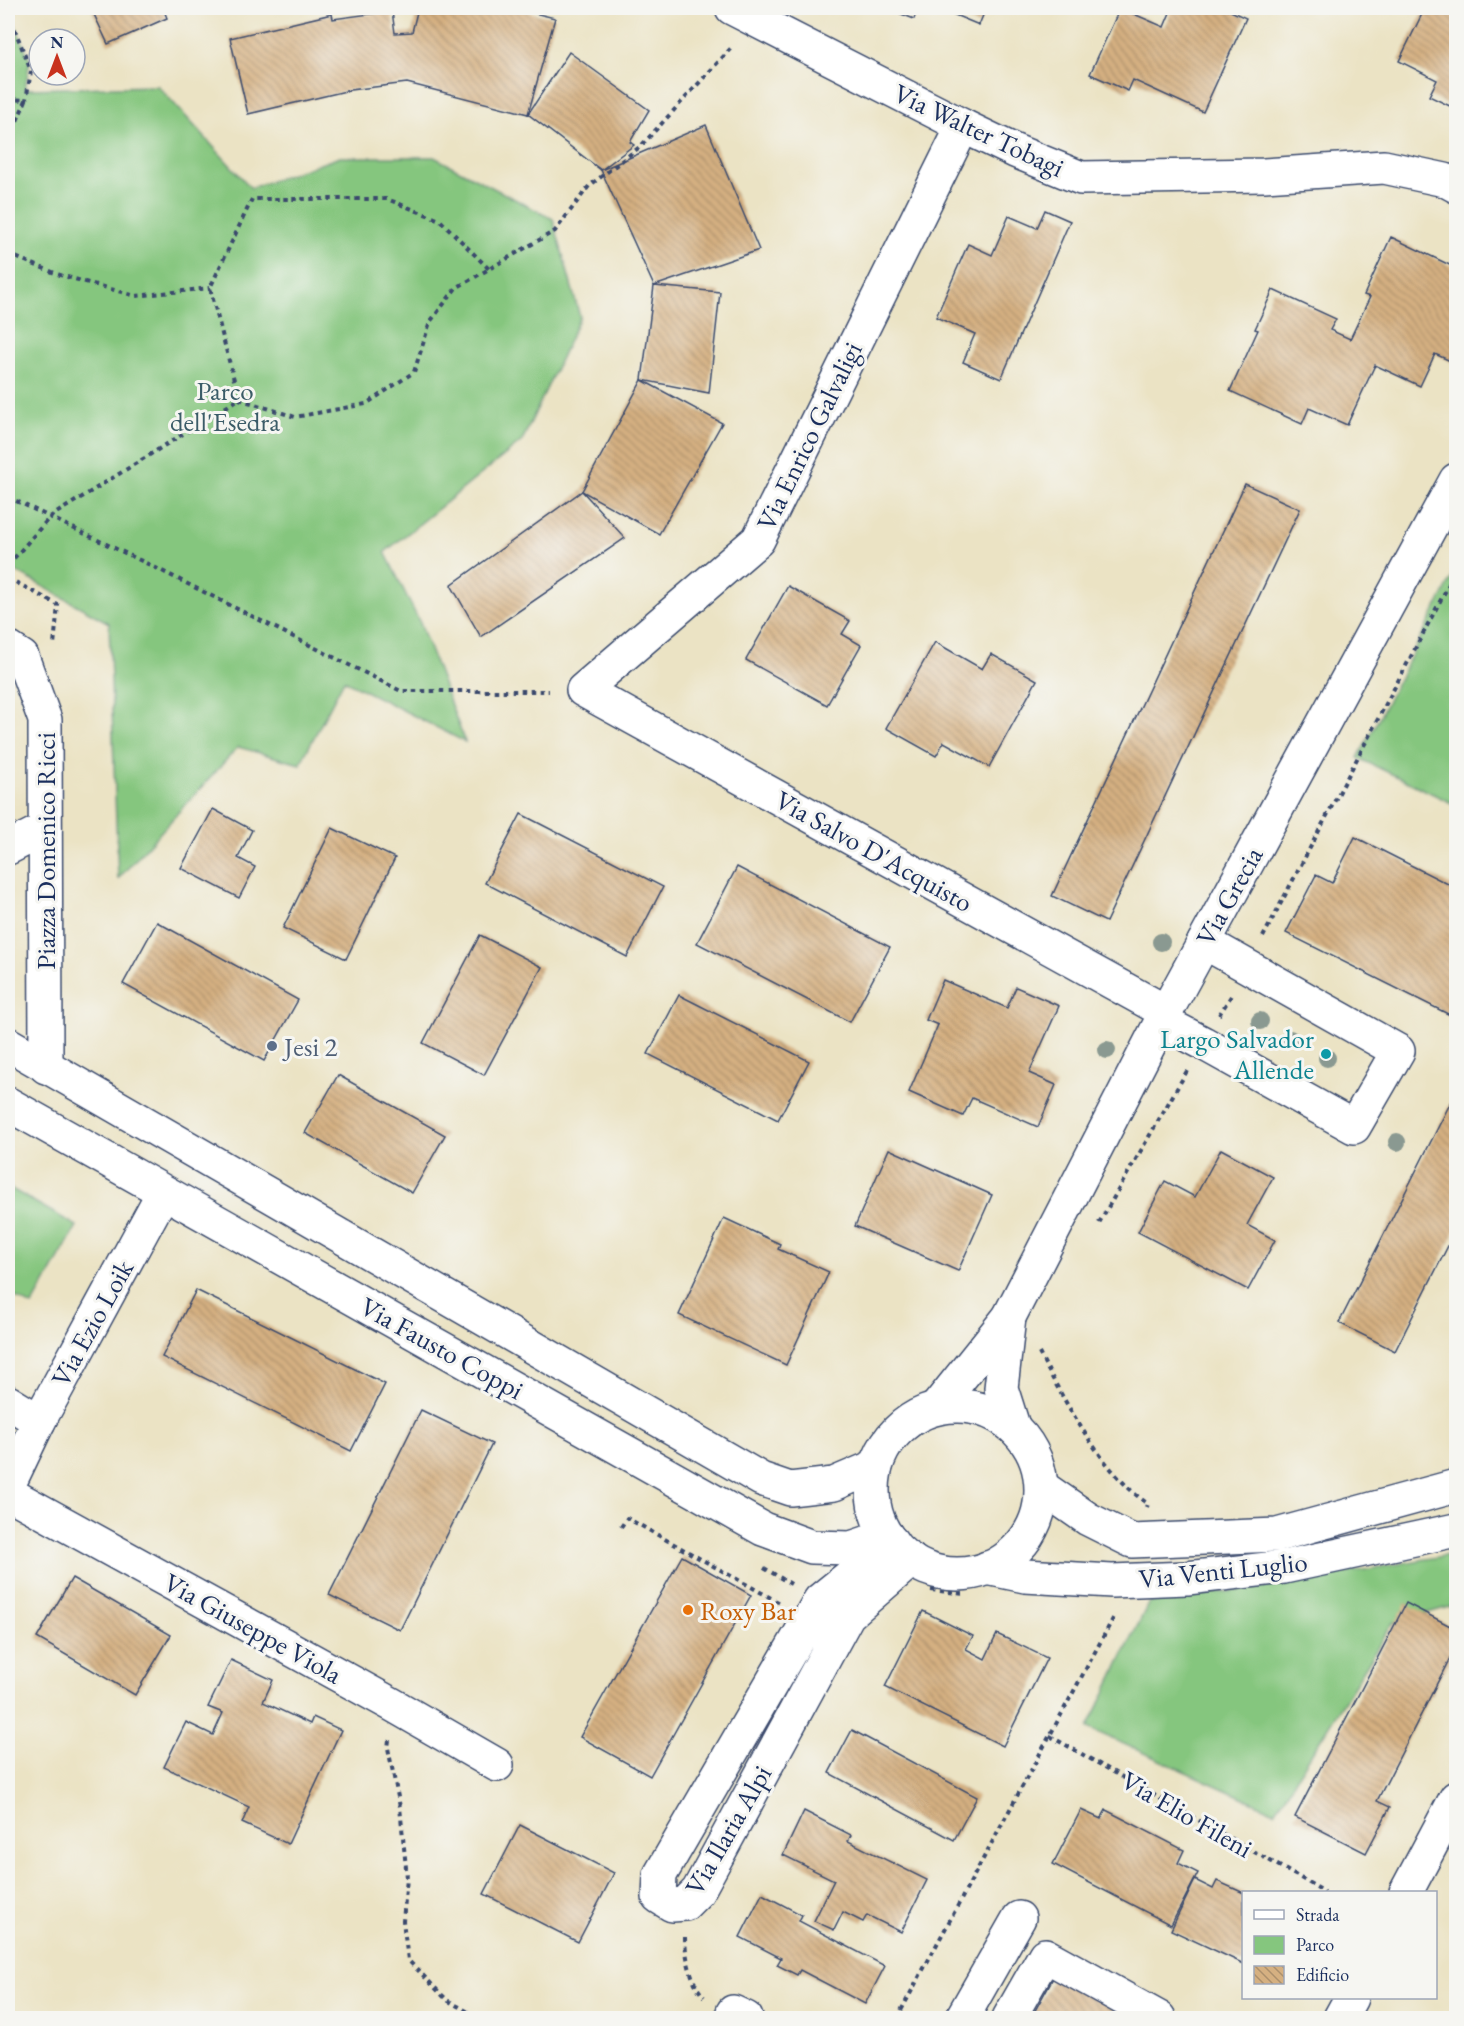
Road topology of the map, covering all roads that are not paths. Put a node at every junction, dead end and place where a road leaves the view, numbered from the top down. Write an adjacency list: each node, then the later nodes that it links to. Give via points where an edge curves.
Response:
1 (745, 14): 2 (street, Via Walter Tobagi)
2 (963, 126): 3 (street, Via Walter Tobagi, via 1081,178 1264,175 1384,167); 6 (street, Via Enrico Galvaligi, via 758,540)
3 (1456, 186)
4 (1456, 480): 9 (street, Via Grecia)
5 (8, 648): 7 (street, Piazza Domenico Ricci, via 22,657 45,720)
6 (583, 690): 10 (street, Via Salvo D'Acquisto)
7 (45, 829): 8 (street); 12 (street, Piazza Domenico Ricci)
8 (8, 848)
9 (1204, 942): 10 (street, Via Grecia); 10 (street, via 1398,1051 1354,1127 1203,1043)
10 (1163, 1016): 15 (street, Via Grecia)
11 (8, 1044): 12 (street, Via Fausto Coppi)
12 (46, 1067): 20 (street, Via Fausto Coppi, via 761,1479 790,1490 834,1484)
13 (8, 1104): 14 (street, Via Fausto Coppi)
14 (163, 1193): 18 (street, Via Ezio Loik); 26 (street, Via Fausto Coppi, via 763,1529 812,1547)
15 (1009, 1317): 17 (street, Via Grecia); 19 (street, Via Grecia, via 1001,1388)
16 (8, 1402): 18 (street)
17 (936, 1408): 19 (street, via 962,1405 989,1412); 20 (street, via 909,1420 889,1440)
18 (39, 1420): 21 (street)
19 (1013, 1426): 23 (street, via 1028,1443 1038,1464)
20 (876, 1466): 26 (street, via 873,1490 877,1514)
21 (8, 1486)
22 (1456, 1486): 23 (street, Via Venti Luglio, via 1277,1535 1132,1541 1089,1519)
23 (1042, 1487): 27 (street, via 1039,1513 1028,1536 1010,1556)
24 (8, 1493): 28 (street, Via Giuseppe Viola)
25 (1456, 1530): 27 (street, Via Venti Luglio, via 1284,1567 1187,1578 1112,1581 1025,1575)
26 (897, 1546): 26 (street, Via Ilaria Alpi, via 848,1615 698,1890 685,1904 672,1905 659,1897 660,1875 820,1600); 27 (street, via 935,1571 961,1574)
27 (987, 1568)
28 (496, 1765)
29 (1456, 1798): 30 (street)
30 (1407, 1891)
31 (1019, 1918): 33 (street)
32 (1350, 1999): 36 (street)
33 (962, 2019)
34 (1009, 2019): 35 (street, via 1045,1955)
35 (1159, 2019)
36 (1340, 2019)

